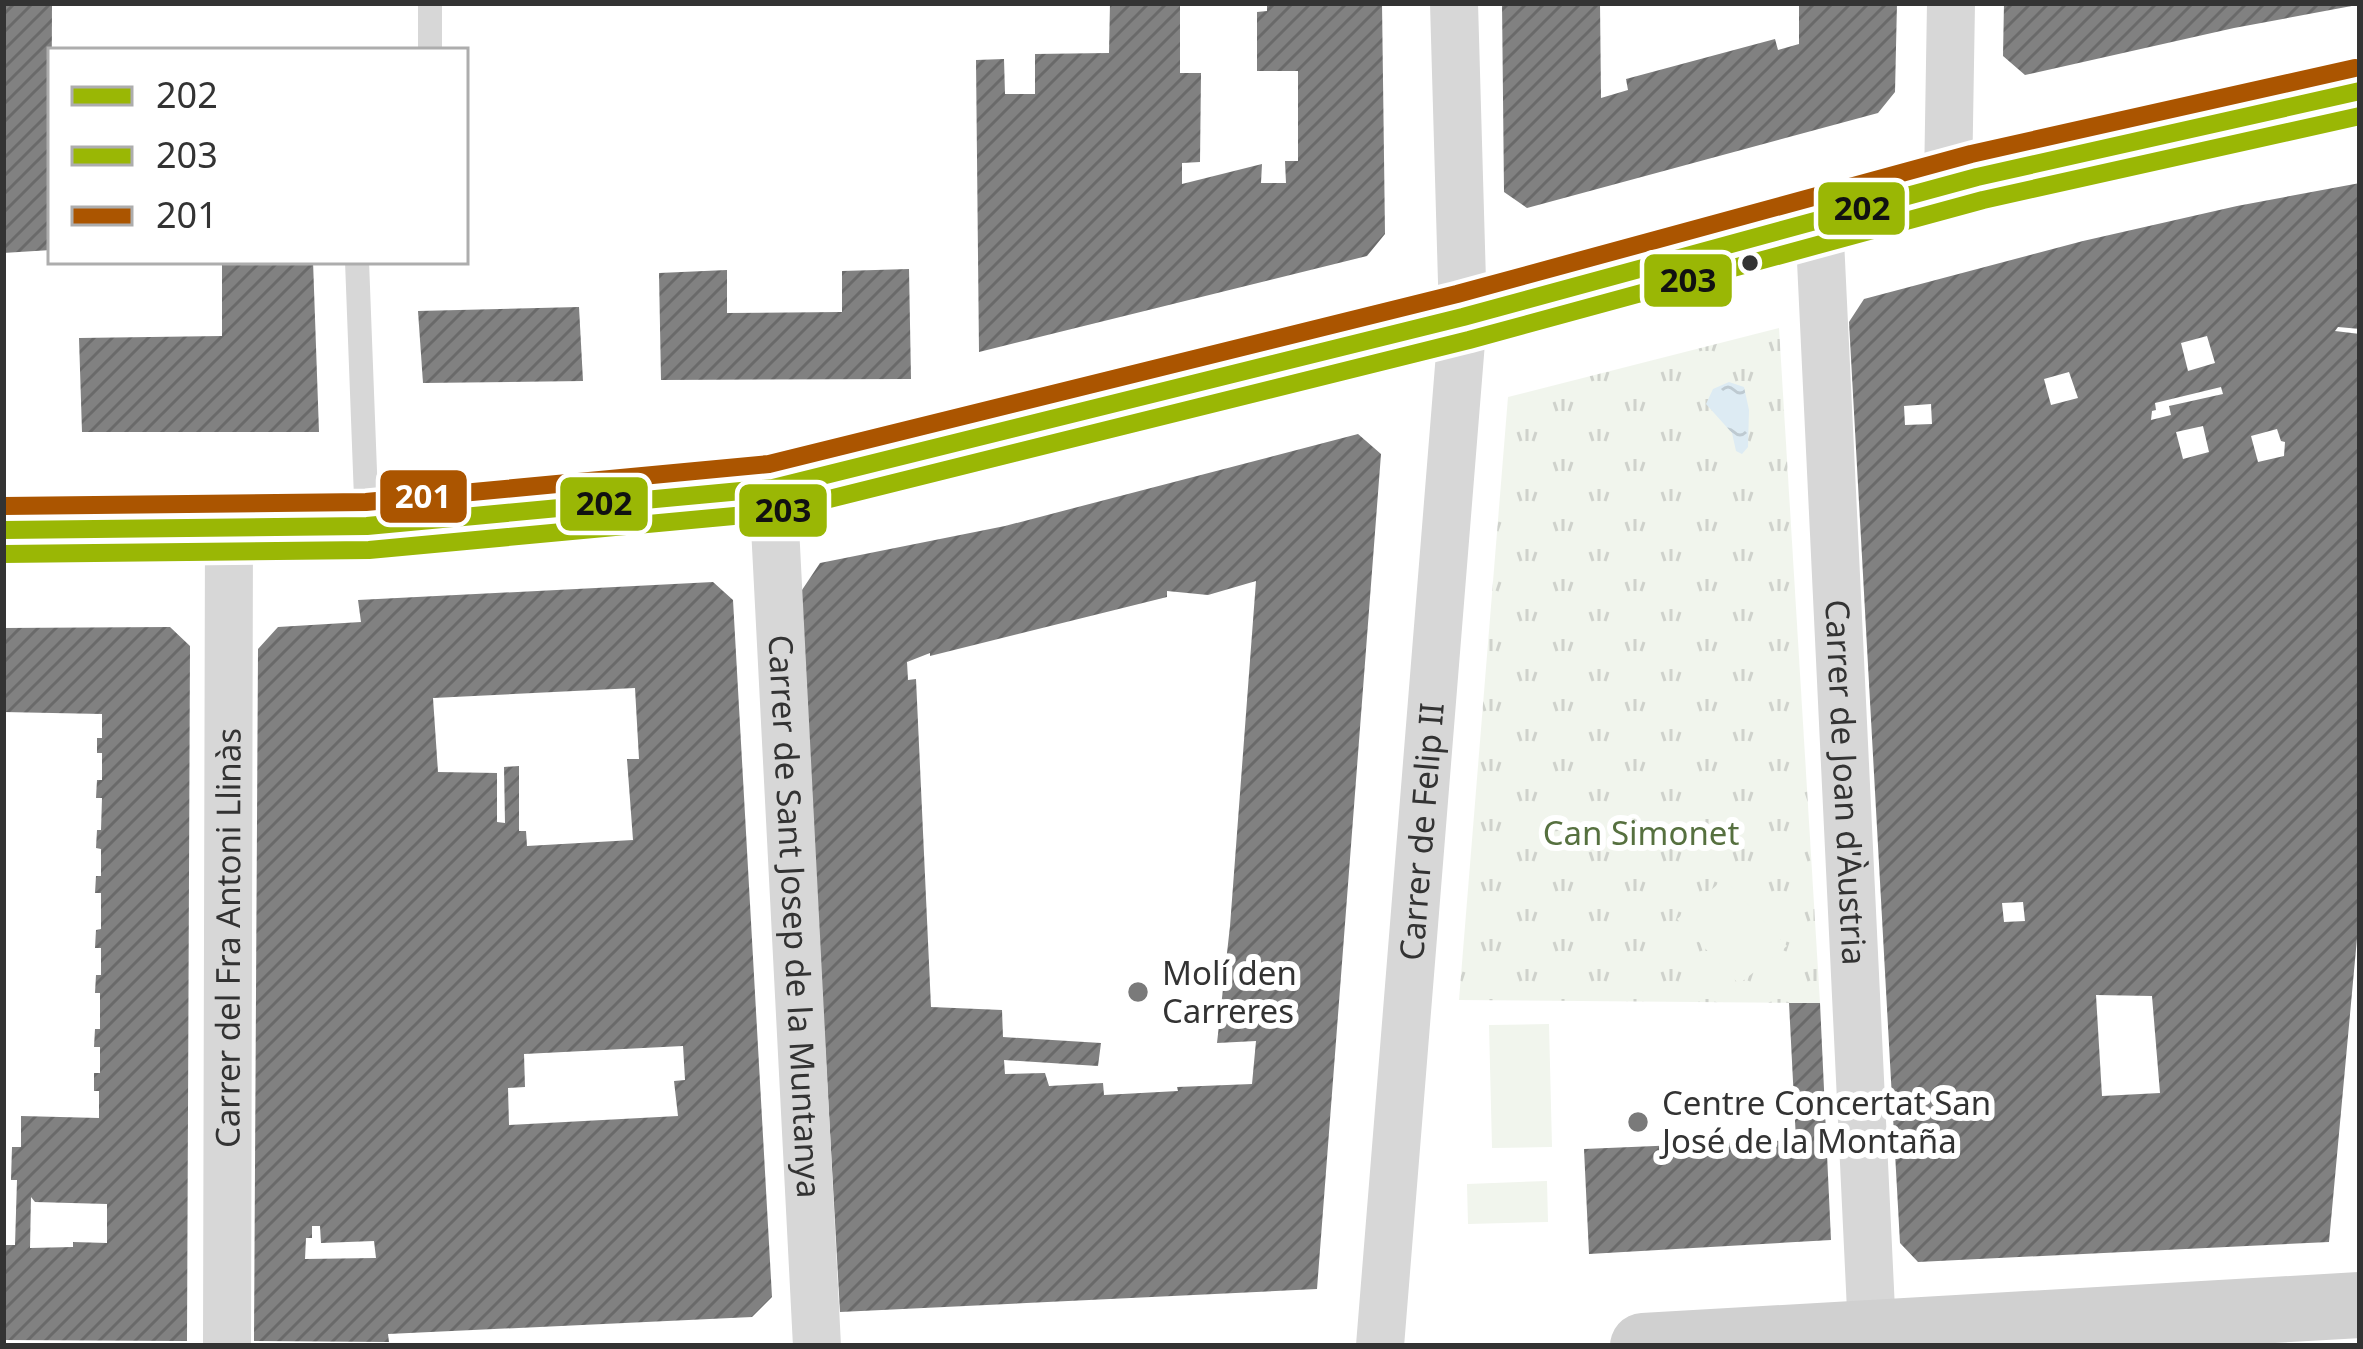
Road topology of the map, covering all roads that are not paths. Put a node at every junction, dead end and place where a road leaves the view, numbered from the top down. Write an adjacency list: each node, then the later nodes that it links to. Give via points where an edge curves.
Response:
1 (430, 3): 4 (lane)
2 (1454, 3): 9 (street, Carrer de Felip II)
3 (1951, 3): 6 (street)
4 (430, 48)
5 (2360, 91): 6 (main road)
6 (1948, 184): 7 (main road)
7 (1819, 219): 9 (main road); 16 (street, Carrer de Joan d'Àustria)
8 (357, 264): 11 (lane)
9 (1463, 317): 10 (main road); 19 (street, Carrer de Felip II)
10 (773, 488): 11 (main road); 18 (street, Carrer de Sant Josep de la Muntanya)
11 (367, 526): 12 (main road)
12 (229, 529): 13 (main road); 17 (street, Carrer del Fra Antoni Llinàs)
13 (3, 530)
14 (2360, 1304): 16 (main road)
15 (2360, 1314): 21 (street)
16 (1872, 1338): 20 (main road)
17 (227, 1346)
18 (817, 1346)
19 (1380, 1346)
20 (1643, 1346)
21 (2355, 1346)

